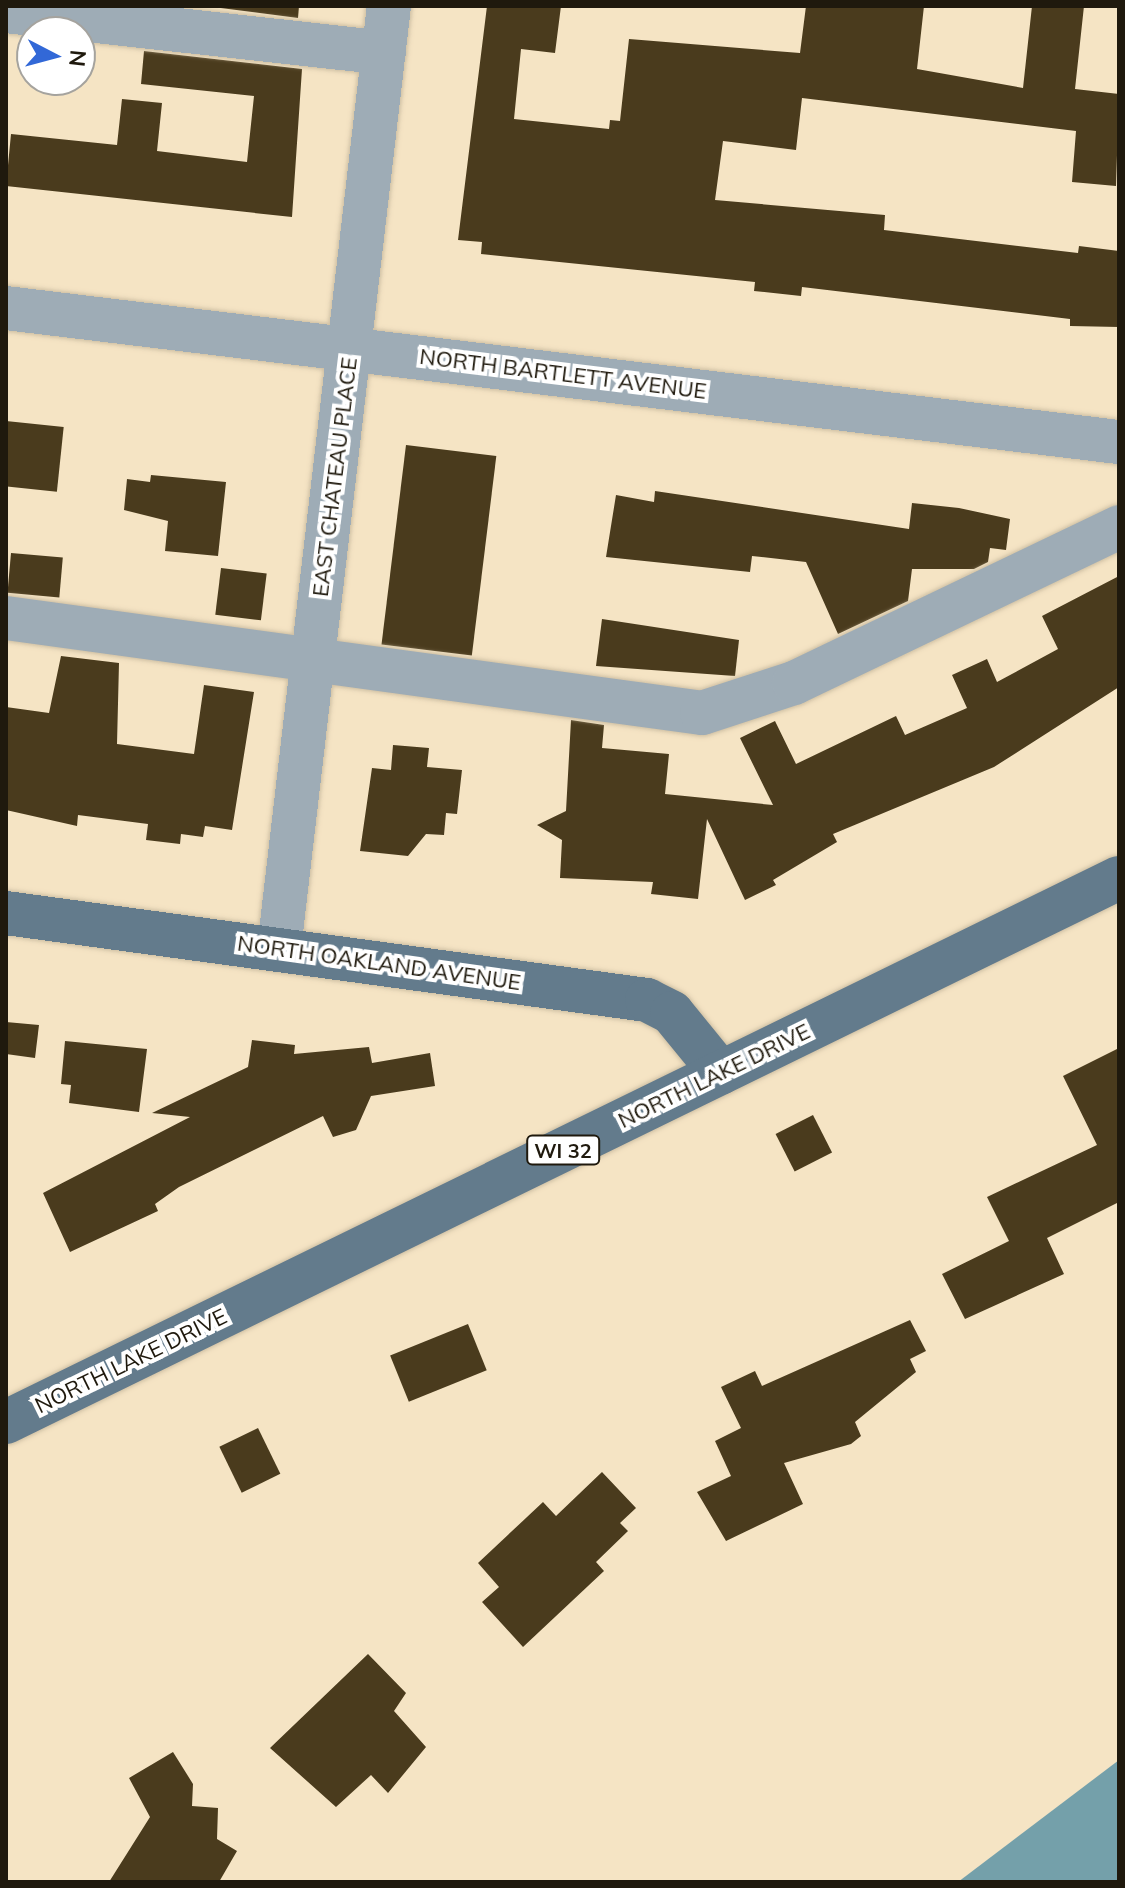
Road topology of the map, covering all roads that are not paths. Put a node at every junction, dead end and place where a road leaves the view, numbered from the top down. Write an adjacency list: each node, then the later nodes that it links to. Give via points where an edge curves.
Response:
1 (389, 6): 3 (street, EAST CHATEAU PLACE)
2 (6, 11): 3 (street)
3 (384, 53): 5 (street, EAST CHATEAU PLACE)
4 (6, 308): 5 (street, NORTH BARTLETT AVENUE)
5 (350, 348): 6 (street, NORTH BARTLETT AVENUE); 9 (street, EAST CHATEAU PLACE)
6 (1119, 442)
7 (1119, 527): 9 (street, via 794,683 702,713)
8 (6, 618): 9 (street)
9 (313, 658): 12 (street, EAST CHATEAU PLACE)
10 (1119, 878): 13 (main road, NORTH LAKE DRIVE / WI 32)
11 (6, 913): 12 (main road, NORTH OAKLAND AVENUE)
12 (279, 949): 13 (main road, NORTH OAKLAND AVENUE, via 647,1000 672,1013)
13 (721, 1073): 14 (main road, NORTH LAKE DRIVE / WI 32)
14 (6, 1422)

